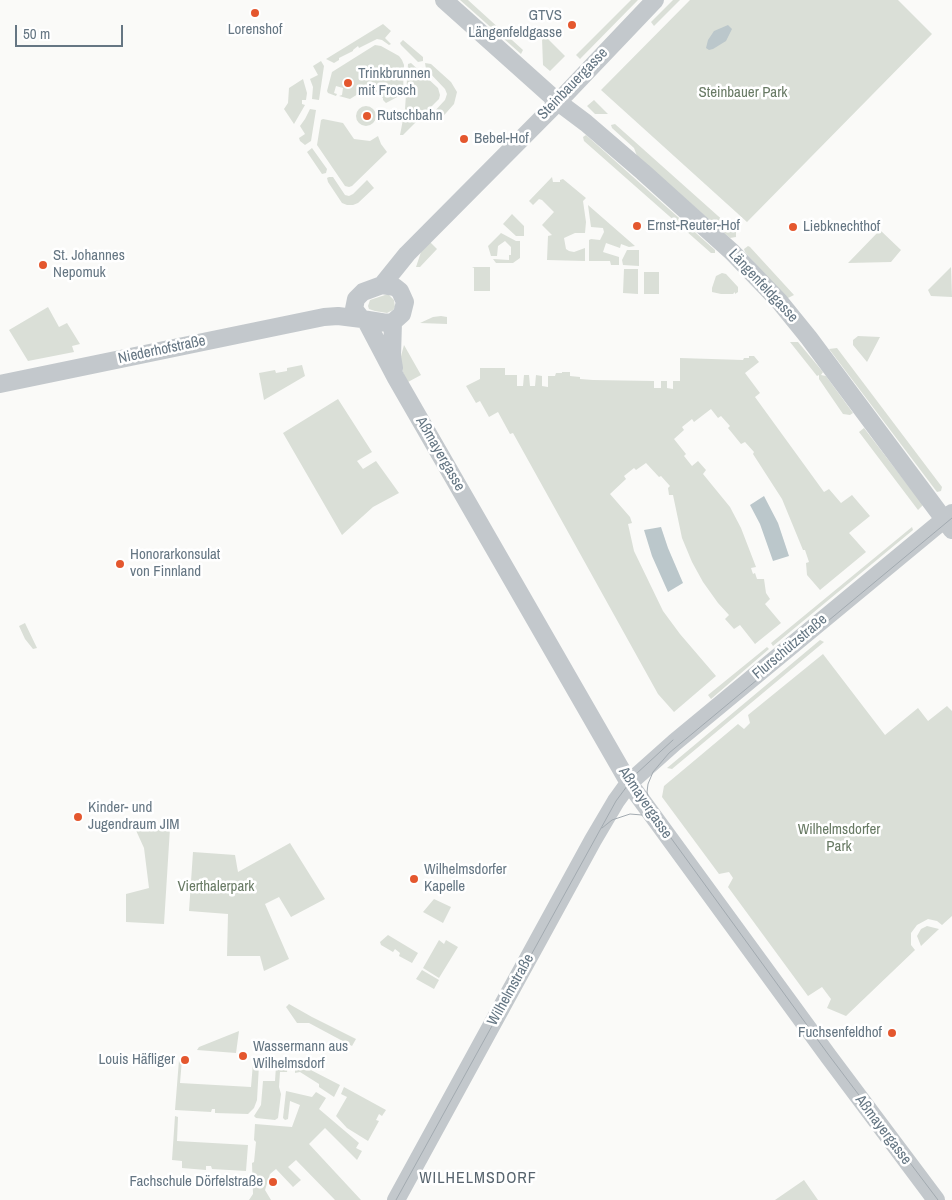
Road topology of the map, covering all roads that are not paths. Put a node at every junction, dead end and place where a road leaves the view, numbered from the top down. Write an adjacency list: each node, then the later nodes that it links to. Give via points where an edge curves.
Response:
1 (444, 0): 3 (street, Längenfeldgasse)
2 (655, 0): 3 (street, Steinbauergasse)
3 (558, 102): 4 (street, Steinbauergasse); 11 (street, Längenfeldgasse, via 724,245 779,301)
4 (407, 254): 5 (street, Steinbauergasse); 6 (street)
5 (382, 285): 6 (street); 7 (street, via 357,296)
6 (400, 291): 8 (street, via 404,308)
7 (361, 315): 8 (street); 9 (street, Aßmayergasse); 10 (street, Niederhofstraße, via 324,316)
8 (393, 322): 9 (street, Aßmayergasse, via 392,356)
9 (396, 378): 12 (street, Aßmayergasse)
10 (0, 384)
11 (949, 521): 12 (street, Flurschützstraße, via 674,742)
12 (629, 783): 13 (street, Wilhelmstraße, via 593,840); 14 (street, Aßmayergasse)
13 (396, 1200)
14 (936, 1200)

